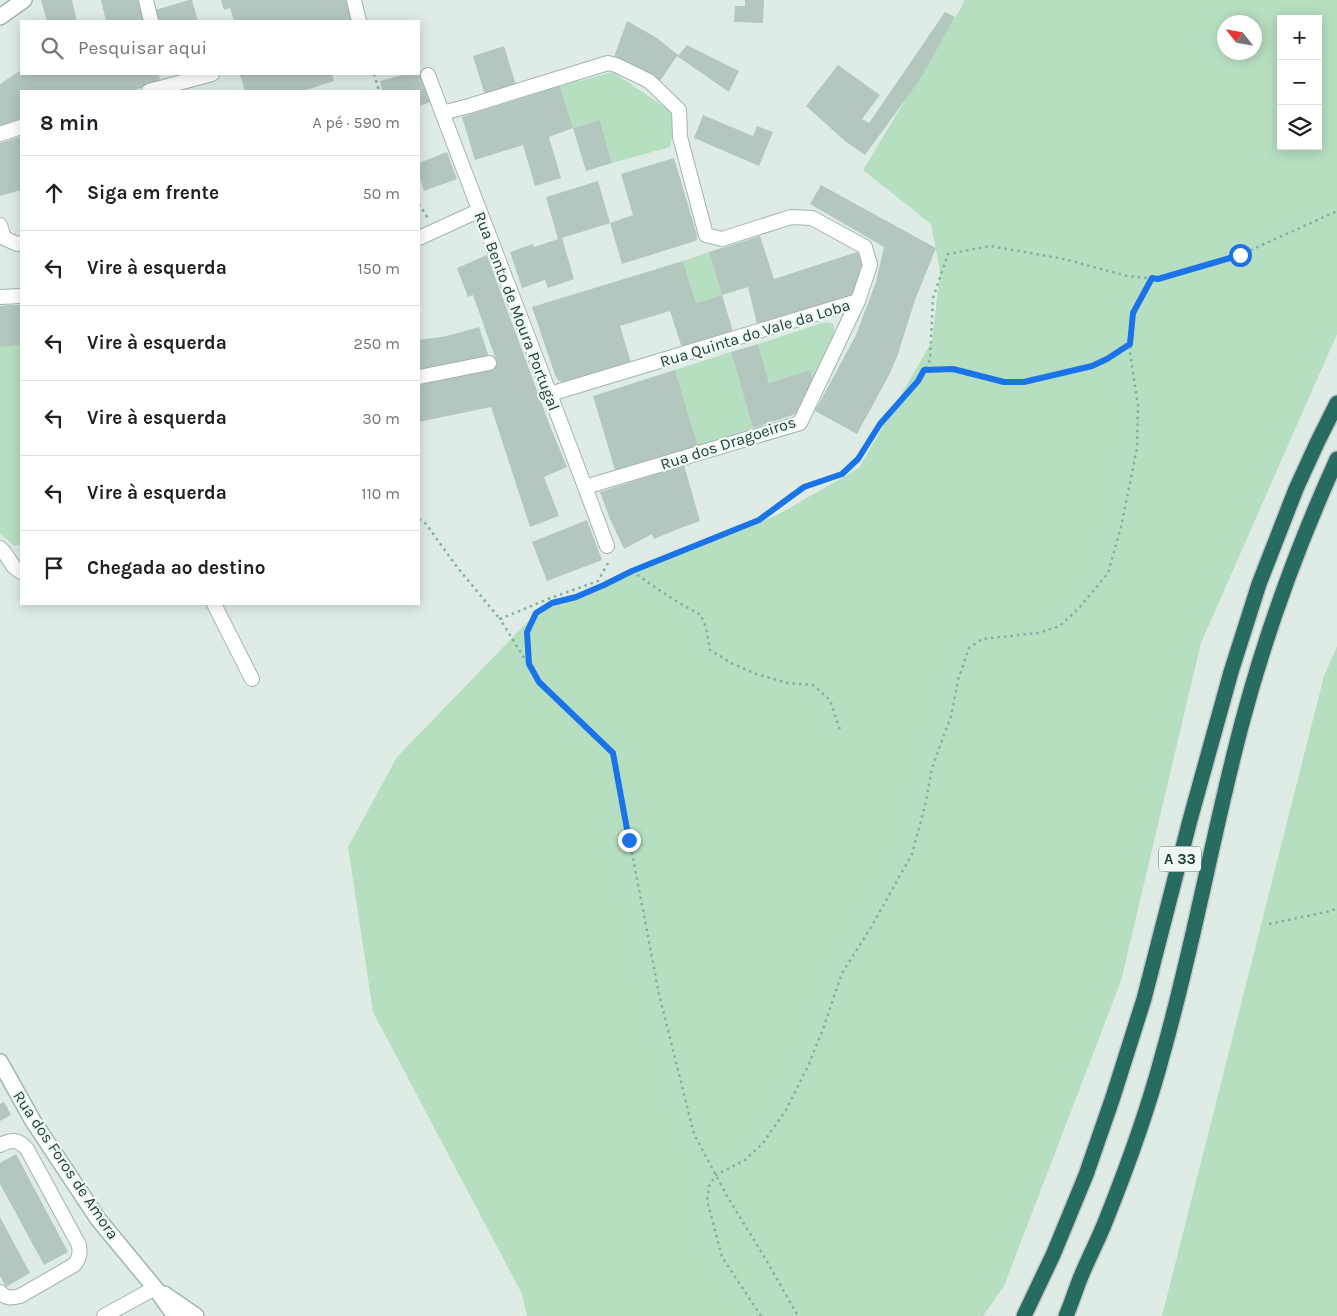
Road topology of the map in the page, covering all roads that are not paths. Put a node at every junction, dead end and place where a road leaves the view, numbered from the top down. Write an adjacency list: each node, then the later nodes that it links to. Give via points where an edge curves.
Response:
1 (24, 0): 4 (main road)
2 (146, 0): 5 (street)
3 (354, 0): 6 (street)
4 (0, 17)
5 (152, 20)
6 (360, 20)
7 (208, 75): 9 (street)
8 (428, 75): 11 (street, Rua Bento de Moura Portugal)
9 (169, 84): 10 (street)
10 (152, 90)
11 (442, 113): 14 (street, Rua Bento de Moura Portugal); 20 (street, Rua Quinta do Vale da Loba, via 608,63 616,65 649,81 679,110 680,137 706,235 722,239 790,217 812,218 865,247 870,265)
12 (20, 128): 13 (street)
13 (0, 134)
14 (478, 210): 16 (street); 23 (street, Rua Bento de Moura Portugal)
15 (0, 224): 17 (street, via 4,238)
16 (420, 238)
17 (20, 243)
18 (20, 296): 19 (street)
19 (0, 297)
20 (858, 301): 23 (street, Rua Quinta do Vale da Loba); 26 (street, Rua dos Dragoeiros, via 800,422)
21 (490, 362): 22 (street)
22 (420, 377)
23 (550, 394): 26 (street, Rua Bento de Moura Portugal)
24 (1337, 403): 40 (highway, A 33, via 1296,489 1259,584 1231,672 1122,1070 1054,1255)
25 (1337, 459): 34 (highway, A 33, via 1296,556 1261,657 1163,1054 1141,1127)
26 (586, 487): 27 (street, Rua Bento de Moura Portugal)
27 (607, 546)
28 (0, 548): 29 (street)
29 (20, 571)
30 (215, 605): 31 (street)
31 (252, 679)
32 (0, 1062): 35 (main road, Rua dos Foros de Amora, via 33,1121 98,1219)
33 (0, 1145): 36 (street, via 13,1141 21,1143 27,1150 80,1251 74,1266 20,1296 12,1298)
34 (1082, 1274): 41 (highway, A 33); 42 (highway)
35 (155, 1288): 37 (street); 38 (main road); 39 (main road)
36 (0, 1292)
37 (104, 1316)
38 (175, 1316)
39 (196, 1316)
40 (1024, 1316)
41 (1060, 1316)
42 (1066, 1316)

